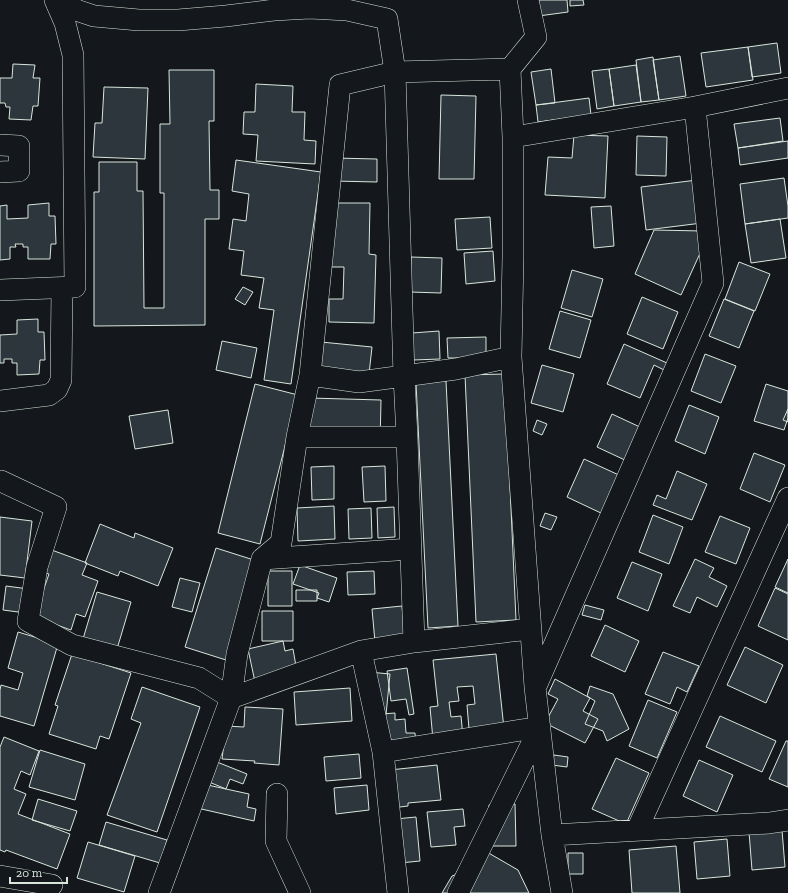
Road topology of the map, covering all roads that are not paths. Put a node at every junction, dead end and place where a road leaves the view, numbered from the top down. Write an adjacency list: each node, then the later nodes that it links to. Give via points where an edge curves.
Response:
1 (55, 0): 12 (street, via 65,23 73,55 75,287)
2 (65, 0): 4 (street, via 76,10 94,16 139,20 226,16)
3 (528, 0): 5 (street, via 536,37)
4 (274, 5): 6 (street, via 347,10 387,18)
5 (510, 69): 6 (street); 9 (street)
6 (395, 72): 15 (street, via 340,85); 16 (street)
7 (788, 88): 8 (street)
8 (695, 107): 9 (street); 27 (street, via 713,283)
9 (514, 137): 14 (street)
10 (0, 145): 11 (street, via 19,146 18,171)
11 (0, 172)
12 (62, 288): 13 (street); 17 (street, via 61,380 57,389 49,395)
13 (0, 290)
14 (511, 357): 16 (street, via 456,369); 24 (street)
15 (310, 375): 16 (street, via 360,382); 18 (street)
16 (404, 376): 19 (street)
17 (0, 401)
18 (297, 437): 19 (street); 23 (street, via 281,543)
19 (408, 437): 22 (street)
20 (1, 481): 28 (street, via 56,507 37,567 28,621 72,645 200,678)
21 (788, 498): 33 (street)
22 (411, 549): 23 (street); 25 (street)
23 (262, 559): 28 (street, via 236,654)
24 (531, 628): 25 (street); 27 (street)
25 (414, 642): 26 (street)
26 (361, 651): 28 (street); 30 (street)
27 (535, 687): 29 (street)
28 (231, 698): 37 (street)
29 (540, 727): 30 (street); 34 (street); 40 (street)
30 (383, 752): 39 (street)
31 (277, 794): 38 (street, via 276,841)
32 (788, 820): 33 (street)
33 (637, 830): 34 (street)
34 (552, 835): 41 (street)
35 (0, 876): 36 (street)
36 (52, 884)
37 (159, 893)
38 (300, 893)
39 (398, 893)
40 (458, 893)
41 (562, 893)

